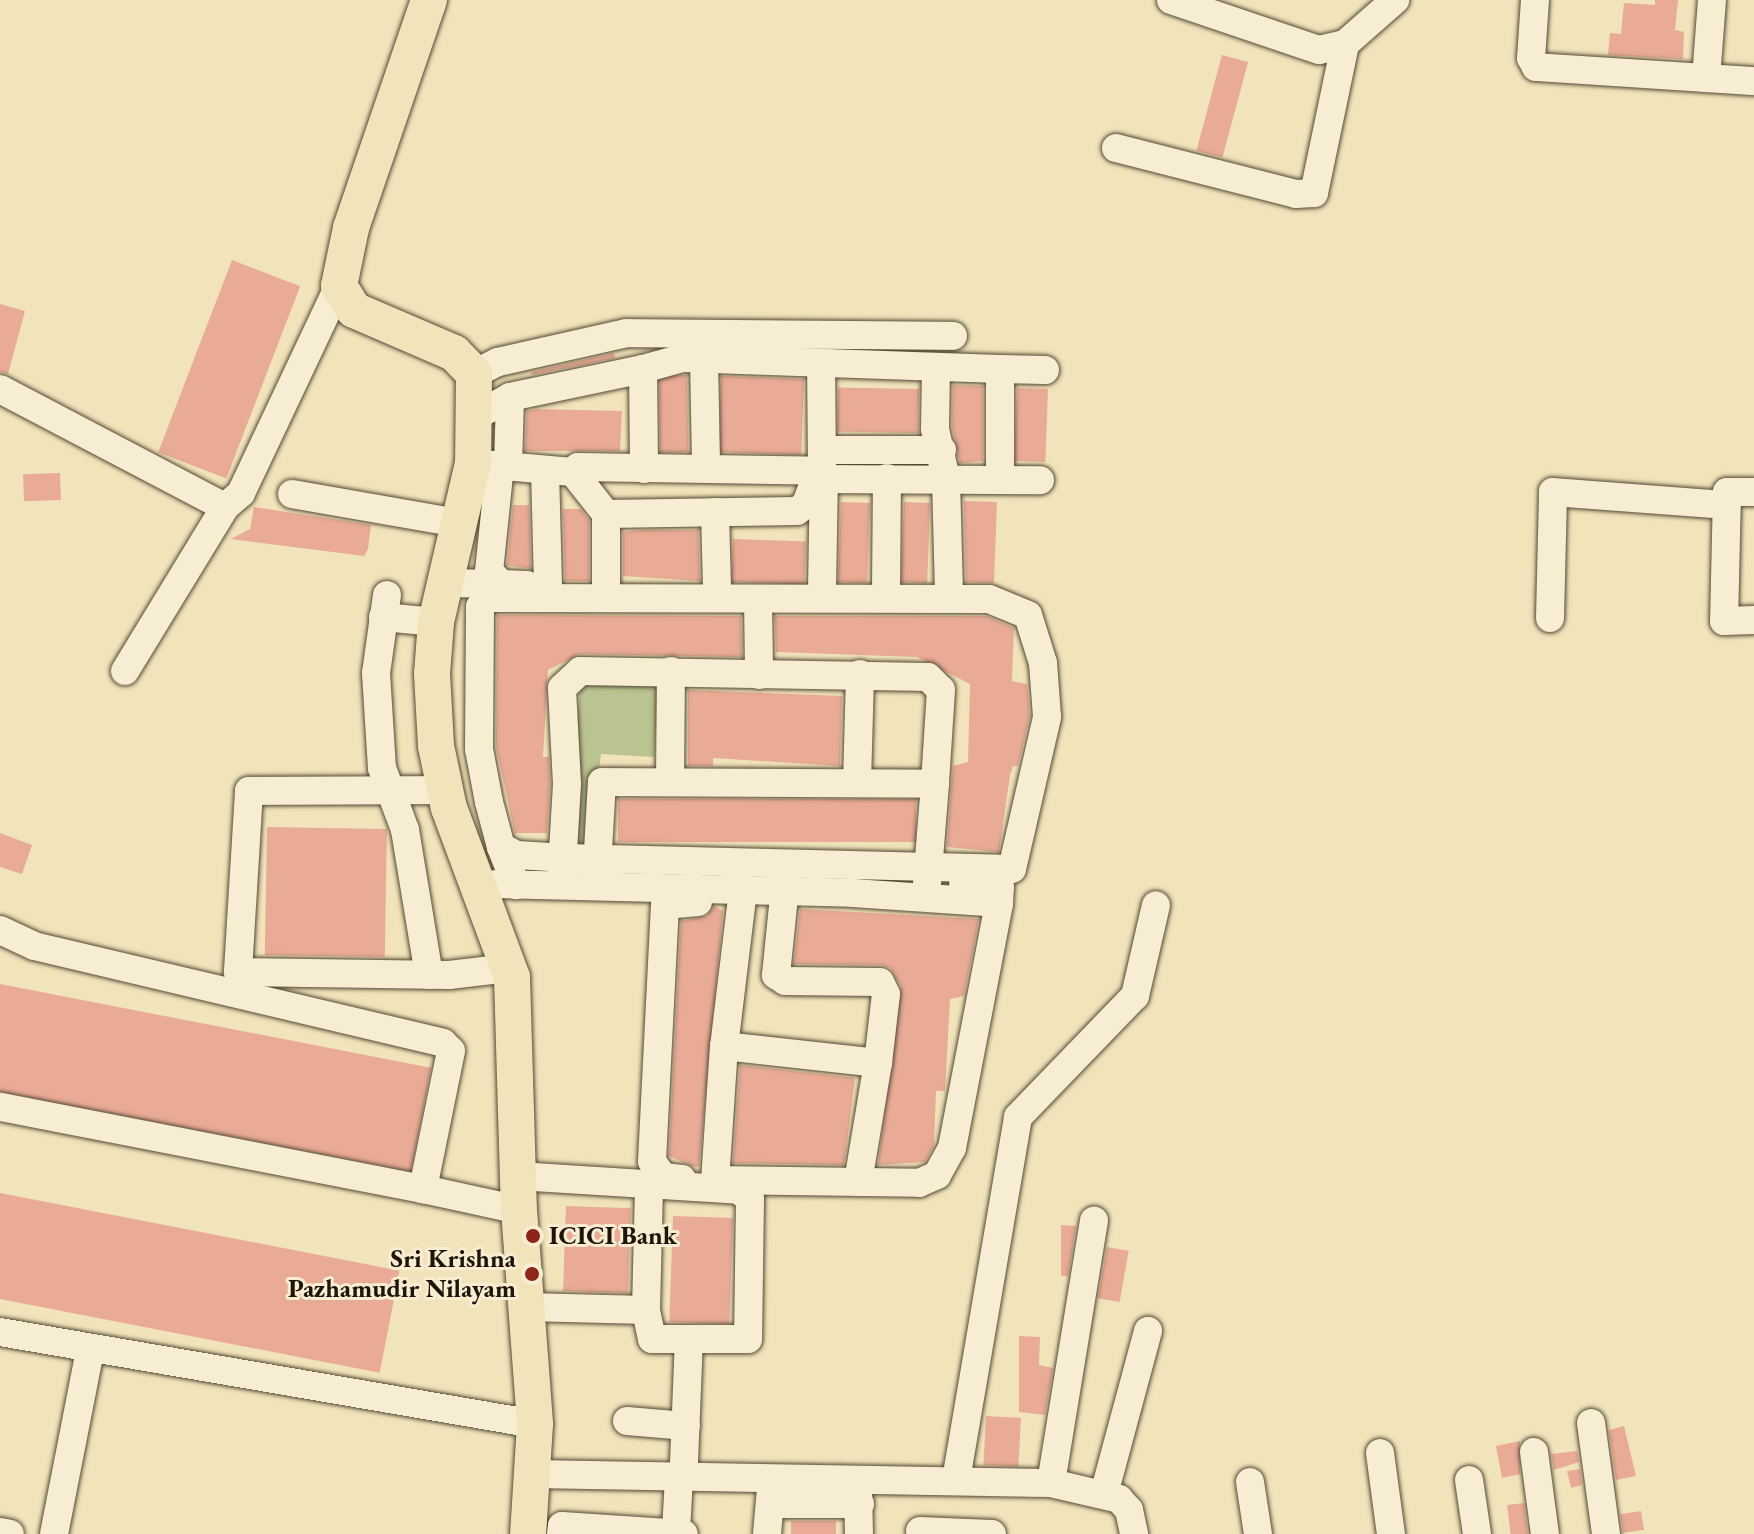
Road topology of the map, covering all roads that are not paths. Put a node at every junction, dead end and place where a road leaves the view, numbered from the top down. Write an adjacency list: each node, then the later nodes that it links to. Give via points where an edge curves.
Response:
1 (429, 0): 10 (main road, via 351,228)
2 (1171, 0): 6 (street, via 1319,50)
3 (1395, 0): 6 (street)
4 (1535, 0): 7 (street, via 1531,58 1536,67)
5 (1712, 0): 7 (street)
6 (1345, 44): 9 (street, via 1314,193 1296,194)
7 (1706, 78): 8 (street)
8 (1754, 81)
9 (1116, 148)
10 (339, 286): 18 (main road, via 354,310 454,353); 36 (street, via 241,493)
11 (953, 336): 18 (street, via 627,333 498,362)
12 (704, 359): 13 (street); 15 (street, via 683,358); 25 (street)
13 (821, 363): 14 (street); 22 (street)
14 (936, 367): 16 (street); 23 (street, via 935,429)
15 (643, 369): 20 (street); 26 (street)
16 (1000, 369): 17 (street); 31 (street)
17 (1045, 370)
18 (474, 374): 21 (main road)
19 (0, 389): 36 (street)
20 (510, 397): 21 (street); 24 (street)
21 (476, 416): 24 (main road)
22 (822, 450): 23 (street); 25 (street, via 822,471)
23 (942, 450): 32 (street)
24 (493, 465): 27 (street); 39 (main road); 41 (street, via 489,571)
25 (706, 467): 26 (street)
26 (644, 469): 28 (street, via 578,467)
27 (545, 470): 28 (street); 42 (street)
28 (573, 472): 38 (street)
29 (824, 478): 30 (street); 37 (street, via 811,482 806,504 797,511); 45 (street)
30 (887, 478): 32 (street); 46 (street)
31 (1000, 478): 32 (street); 33 (street)
32 (946, 479): 47 (street)
33 (1040, 480)
34 (292, 494): 39 (street)
35 (1736, 496): 50 (street, via 1553,492); 51 (street, via 1724,621)
36 (225, 507): 53 (street)
37 (715, 512): 38 (street); 44 (street)
38 (606, 514): 43 (street)
39 (459, 523): 40 (main road)
40 (445, 583): 41 (street); 52 (main road)
41 (501, 584): 42 (street)
42 (548, 585): 43 (street)
43 (606, 586): 44 (street)
44 (717, 588): 45 (street)
45 (822, 590): 46 (street)
46 (886, 591): 47 (street)
47 (949, 592): 48 (street)
48 (1001, 592)
49 (758, 599): 56 (street); 62 (street, via 484,601 479,749); 65 (street, via 989,599 1028,615 1043,663 1047,717 1012,869)
50 (1550, 618)
51 (1752, 620)
52 (436, 622): 60 (street, via 385,606 376,673); 61 (main road, via 432,674)
53 (125, 671)
54 (671, 671): 56 (street); 57 (street); 63 (street, via 580,671 564,682)
55 (860, 674): 56 (street); 58 (street); 59 (street, via 918,676 937,682 941,690)
56 (759, 675)
57 (670, 782): 58 (street); 64 (street, via 602,782)
58 (857, 783): 59 (street)
59 (935, 784): 65 (street)
60 (388, 790): 61 (street); 72 (street, via 405,830); 72 (street, via 249,791 238,972)
61 (445, 790): 62 (main road)
62 (497, 871): 63 (street); 63 (street, via 517,855); 71 (main road)
63 (562, 872): 64 (street)
64 (597, 872): 65 (street); 66 (street)
65 (928, 881): 67 (street); 69 (street, via 1000,887)
66 (739, 890): 67 (street); 73 (street); 76 (street, via 665,905 652,1161 663,1177)
67 (785, 890): 69 (street); 74 (street, via 775,969 779,978 871,980 885,988)
68 (1156, 905): 96 (street, via 1135,996 1018,1117)
69 (998, 909): 77 (street, via 952,1148 937,1175 919,1183)
70 (0, 930): 79 (street, via 34,946 443,1043 451,1051)
71 (509, 968): 72 (street); 80 (main road)
72 (429, 975)
73 (724, 1046): 74 (street); 76 (street)
74 (878, 1063): 77 (street)
75 (0, 1107): 79 (street)
76 (715, 1180): 77 (street)
77 (858, 1182)
78 (649, 1183): 80 (street); 83 (street); 86 (street, via 749,1193 750,1337)
79 (423, 1189): 80 (street)
80 (519, 1193): 82 (main road)
81 (1094, 1221): 99 (street)
82 (526, 1307): 83 (street); 90 (main road)
83 (646, 1310): 86 (street, via 652,1339)
84 (1148, 1331): 102 (street)
85 (0, 1332): 87 (street)
86 (689, 1339): 91 (street)
87 (90, 1350): 90 (street); 107 (street)
88 (627, 1421): 91 (street)
89 (1591, 1423): 118 (street)
90 (535, 1424): 95 (main road)
91 (686, 1426): 94 (street)
92 (1534, 1452): 117 (street)
93 (1380, 1453): 115 (street)
94 (681, 1470): 95 (street); 101 (street); 105 (street)
95 (533, 1474): 108 (main road)
96 (956, 1480): 99 (street); 100 (street)
97 (1469, 1480): 116 (street)
98 (1250, 1482): 114 (street)
99 (1051, 1483): 102 (street)
100 (858, 1490): 101 (street); 111 (street)
101 (771, 1491): 110 (street)
102 (1104, 1494): 113 (street, via 1129,1510)
103 (920, 1531): 112 (street)
104 (0, 1532): 106 (street)
105 (680, 1533): 109 (street, via 562,1526)
106 (10, 1534)
107 (54, 1534)
108 (528, 1534)
109 (561, 1534)
110 (767, 1534)
111 (859, 1534)
112 (992, 1534)
113 (1134, 1534)
114 (1258, 1534)
115 (1391, 1534)
116 (1477, 1534)
117 (1545, 1534)
118 (1606, 1534)

